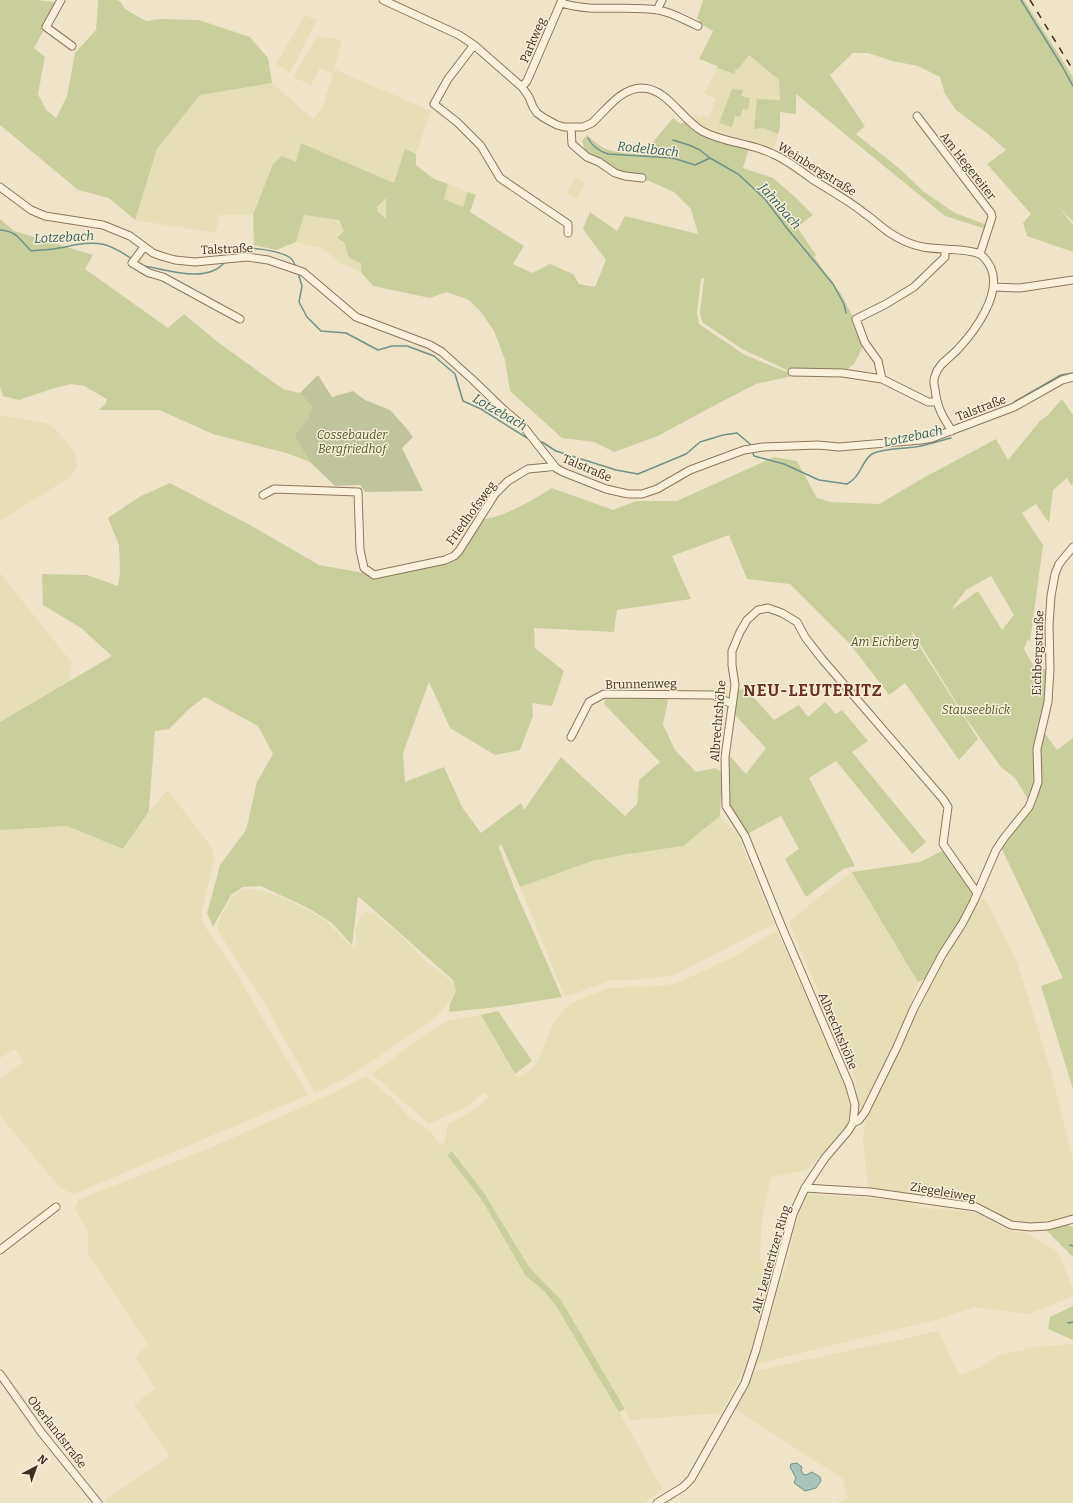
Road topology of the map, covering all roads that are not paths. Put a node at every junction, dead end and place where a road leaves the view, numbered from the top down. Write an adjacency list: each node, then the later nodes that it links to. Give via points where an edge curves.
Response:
1 (61, 0): 8 (street, via 46,27)
2 (382, 0): 7 (street, Weinbergstraße, via 459,35)
3 (662, 0): 5 (street)
4 (561, 1): 5 (street, via 570,5 600,9); 9 (street, Parkweg, via 527,81)
5 (657, 10): 6 (street)
6 (698, 26)
7 (474, 45): 9 (street, Weinbergstraße); 14 (street, via 448,79 434,104 457,122 480,146 500,178 568,224)
8 (72, 46)
9 (522, 87): 11 (street, Weinbergstraße, via 537,113 557,125)
10 (917, 116): 17 (street, Am Hegereiter, via 991,212 992,217)
11 (571, 128): 12 (street, via 572,144 588,157 625,176); 16 (street, Weinbergstraße, via 592,123 622,95 634,88 653,90 702,131 761,149 784,160 864,212 895,236 920,247)
12 (642, 178)
13 (0, 187): 15 (street, Talstraße, via 31,210 45,216 103,225 130,236)
14 (568, 233)
15 (144, 247): 20 (street, via 132,263); 26 (street, Talstraße, via 175,260 195,262 247,257 268,260 303,272 356,317 442,352 523,426)
16 (945, 250): 17 (street, Weinbergstraße); 23 (street, via 945,256 914,287 856,319 865,343 878,361)
17 (980, 254): 19 (street, via 990,267)
18 (1073, 280): 19 (street, via 1020,288)
19 (994, 288): 24 (street, via 974,330 937,370 934,382)
20 (240, 319)
21 (792, 372): 23 (street, via 843,373)
22 (1073, 377): 25 (street, Talstraße, via 1062,380 1014,407)
23 (882, 380): 24 (street, via 928,402)
24 (936, 402): 25 (street)
25 (952, 431): 26 (street, Talstraße, via 921,440 879,444 763,447 744,450 690,470 657,489 642,494 606,489 563,472)
26 (553, 465): 27 (street, Friedhofsweg, via 528,470 508,482 495,494 460,551 454,556 374,575 364,568 360,550 358,492 274,489)
27 (263, 495)
28 (1073, 548): 31 (street, Eichbergstraße, via 1059,564 1051,596 1048,702 1037,749 1038,782 1029,807 996,850)
29 (732, 704): 30 (street, Brunnenweg, via 713,695 604,694 589,702); 31 (street, Albrechtshöhe, via 732,650 747,620 758,610 768,608 797,622 822,659 943,799 948,807 944,844); 33 (street, Albrechtshöhe, via 725,757 726,806 745,836 849,1084 855,1105)
30 (571, 737)
31 (977, 893): 32 (street, Eichbergstraße, via 962,924)
32 (942, 955): 33 (street, Alt-Leuteritzer Ring, via 865,1112 859,1120)
33 (853, 1122): 34 (street, Alt-Leuteritzer Ring)
34 (805, 1188): 36 (street, Ziegeleiweg, via 870,1192 976,1207 1011,1225 1048,1226); 40 (street, Alt-Leuteritzer Ring, via 793,1214 745,1383 691,1479)
35 (56, 1207): 37 (street)
36 (1073, 1219)
37 (0, 1250)
38 (0, 1374): 39 (street, Oberlandstraße, via 41,1432)
39 (98, 1503)
40 (657, 1503)

